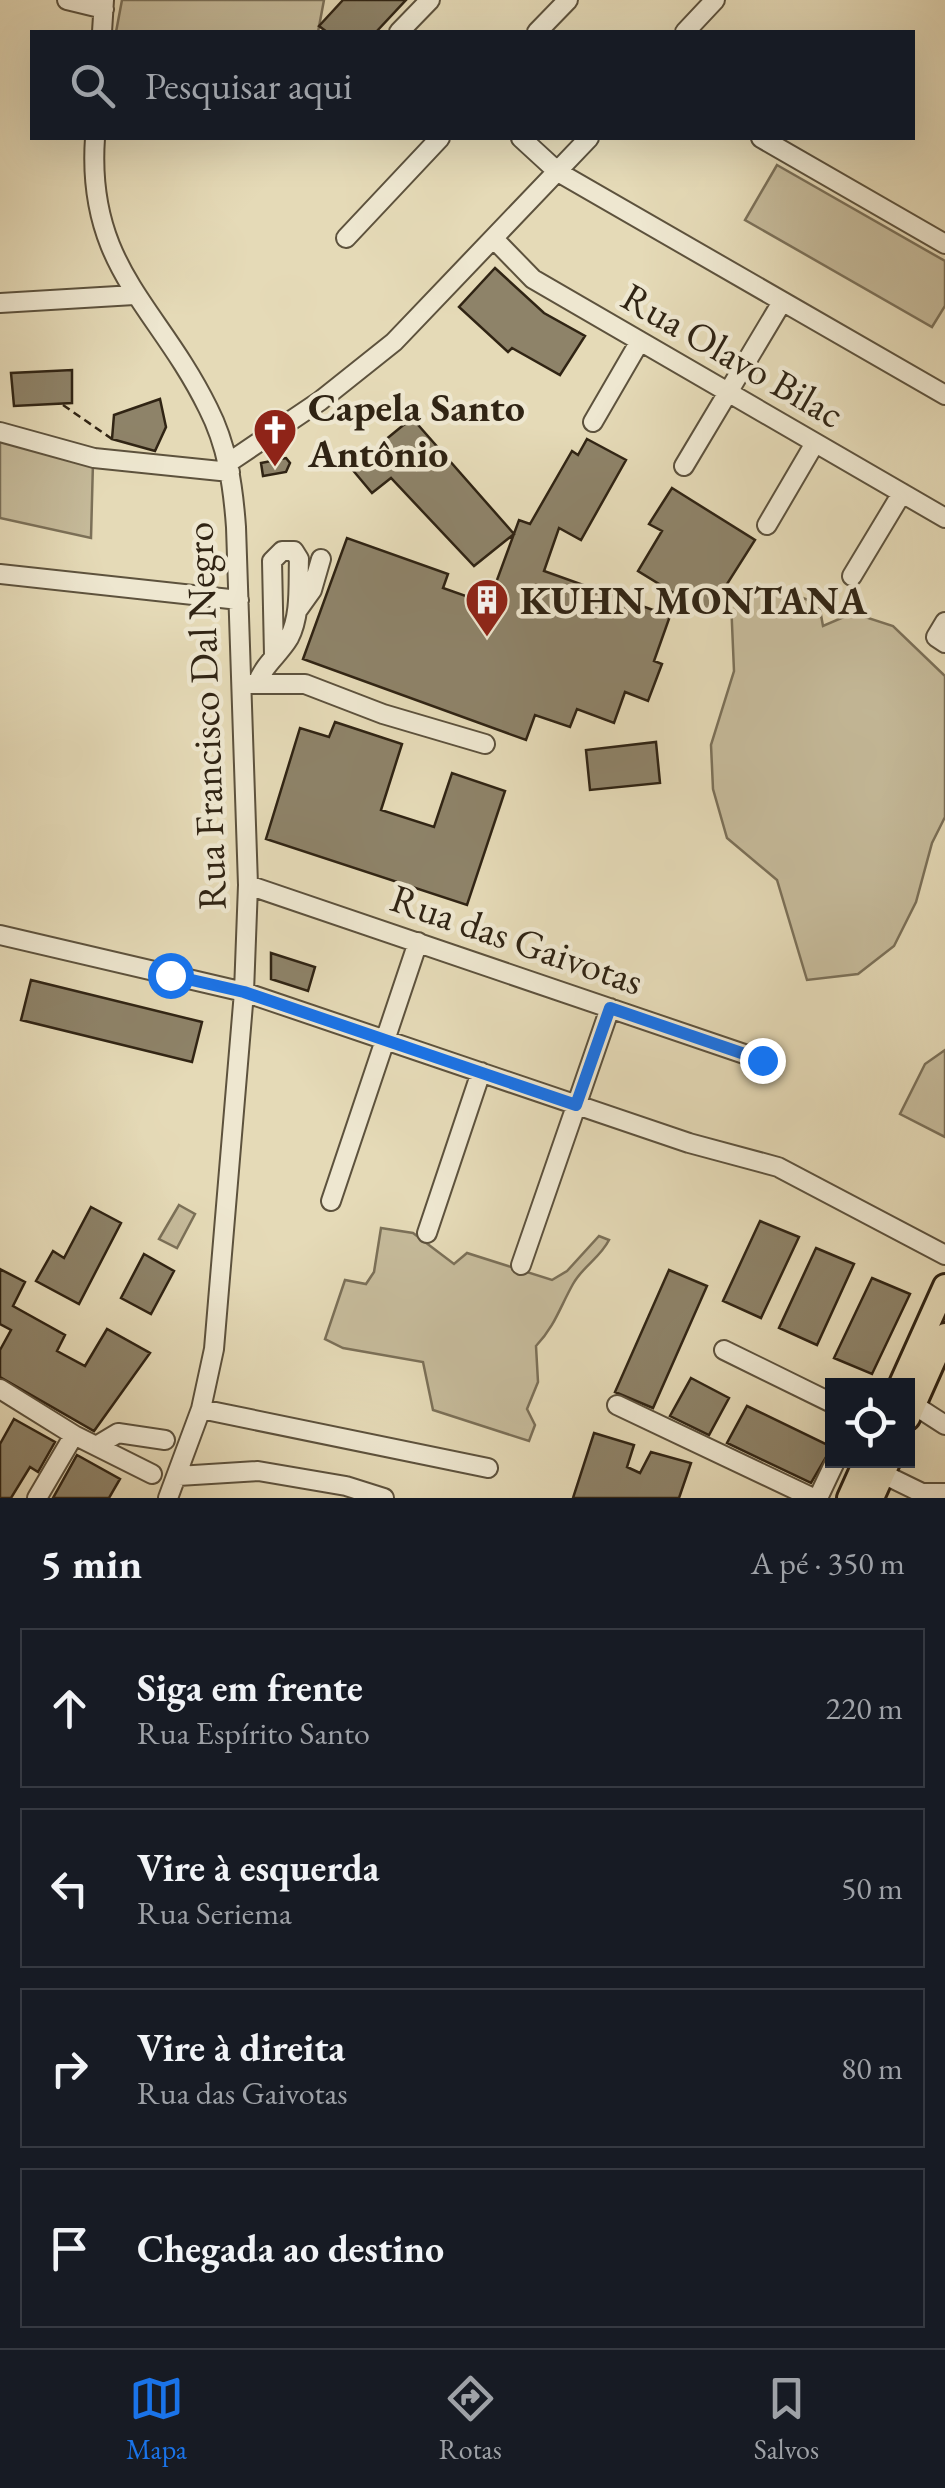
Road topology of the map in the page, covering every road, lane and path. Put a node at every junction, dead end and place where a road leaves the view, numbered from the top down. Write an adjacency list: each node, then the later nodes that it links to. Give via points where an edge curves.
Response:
1 (67, 0): 5 (street)
2 (430, 0): 7 (street)
3 (568, 0): 8 (street)
4 (714, 0): 9 (street)
5 (104, 4): 6 (street)
6 (102, 30)
7 (405, 30)
8 (540, 30)
9 (687, 30)
10 (95, 140): 19 (street, Rua Francisco Dal Negro, via 98,207)
11 (438, 140): 16 (street)
12 (522, 140): 15 (street)
13 (588, 140): 15 (street)
14 (764, 140): 18 (street)
15 (558, 172): 17 (street); 20 (street)
16 (346, 238)
17 (495, 240): 22 (street, Rua Olavo Bilac, via 533,279); 31 (street, via 356,374)
18 (945, 244)
19 (134, 295): 21 (street); 31 (street, Rua Francisco Dal Negro, via 202,395)
20 (782, 302): 23 (street); 24 (street)
21 (0, 303)
22 (640, 341): 23 (street, Rua Olavo Bilac); 26 (street)
23 (728, 392): 29 (street, Rua Olavo Bilac); 30 (street)
24 (945, 396)
25 (63, 405): 28 (path)
26 (593, 422)
27 (0, 432): 31 (street, via 94,458)
28 (112, 438)
29 (815, 443): 32 (street, Rua Olavo Bilac); 34 (street)
30 (684, 466)
31 (229, 467): 38 (street, Rua Francisco Dal Negro)
32 (902, 494): 33 (street, Rua Olavo Bilac); 37 (street)
33 (945, 518)
34 (767, 524)
35 (321, 559): 39 (street, via 312,590)
36 (0, 574): 38 (street)
37 (852, 576)
38 (239, 600): 41 (street, Rua Francisco Dal Negro)
39 (296, 611): 40 (street, via 295,626); 40 (street, via 299,558 282,551 272,561)
40 (274, 656): 41 (street)
41 (249, 684): 42 (street, via 304,684); 43 (street, Rua Francisco Dal Negro)
42 (485, 744)
43 (248, 885): 45 (street, Rua das Gaivotas); 46 (street, Rua Francisco Dal Negro)
44 (0, 935): 46 (street)
45 (418, 942): 47 (street, Rua das Gaivotas); 48 (street)
46 (244, 992): 48 (street); 64 (street, Rua Francisco Dal Negro, via 218,1318)
47 (610, 1008): 49 (street, Rua das Gaivotas); 51 (street)
48 (385, 1040): 50 (street); 52 (street)
49 (762, 1060)
50 (480, 1072): 51 (street); 53 (street)
51 (576, 1105): 54 (street, via 778,1168); 55 (street)
52 (331, 1201)
53 (427, 1234)
54 (945, 1254)
55 (521, 1265)
56 (945, 1286): 59 (main road)
57 (945, 1335): 61 (main road)
58 (724, 1350): 62 (street)
59 (915, 1378)
60 (0, 1389): 67 (street)
61 (915, 1389)
62 (825, 1400)
63 (618, 1406): 82 (street)
64 (201, 1408): 70 (street); 76 (street, Rua Francisco Dal Negro)
65 (915, 1408): 66 (street)
66 (945, 1425)
67 (74, 1435): 69 (street); 79 (street)
68 (164, 1440): 69 (street, via 118,1432)
69 (98, 1445): 75 (street)
70 (488, 1468)
71 (832, 1468): 82 (street)
72 (876, 1468): 83 (main road)
73 (878, 1468): 84 (main road)
74 (883, 1468): 78 (street, via 922,1494)
75 (152, 1474)
76 (178, 1476): 77 (street, via 258,1470); 80 (street, Rua Francisco Dal Negro)
77 (344, 1492): 81 (street)
78 (945, 1493)
79 (37, 1498)
80 (168, 1498)
81 (384, 1498)
82 (816, 1498)
83 (849, 1498)
84 (872, 1498)

